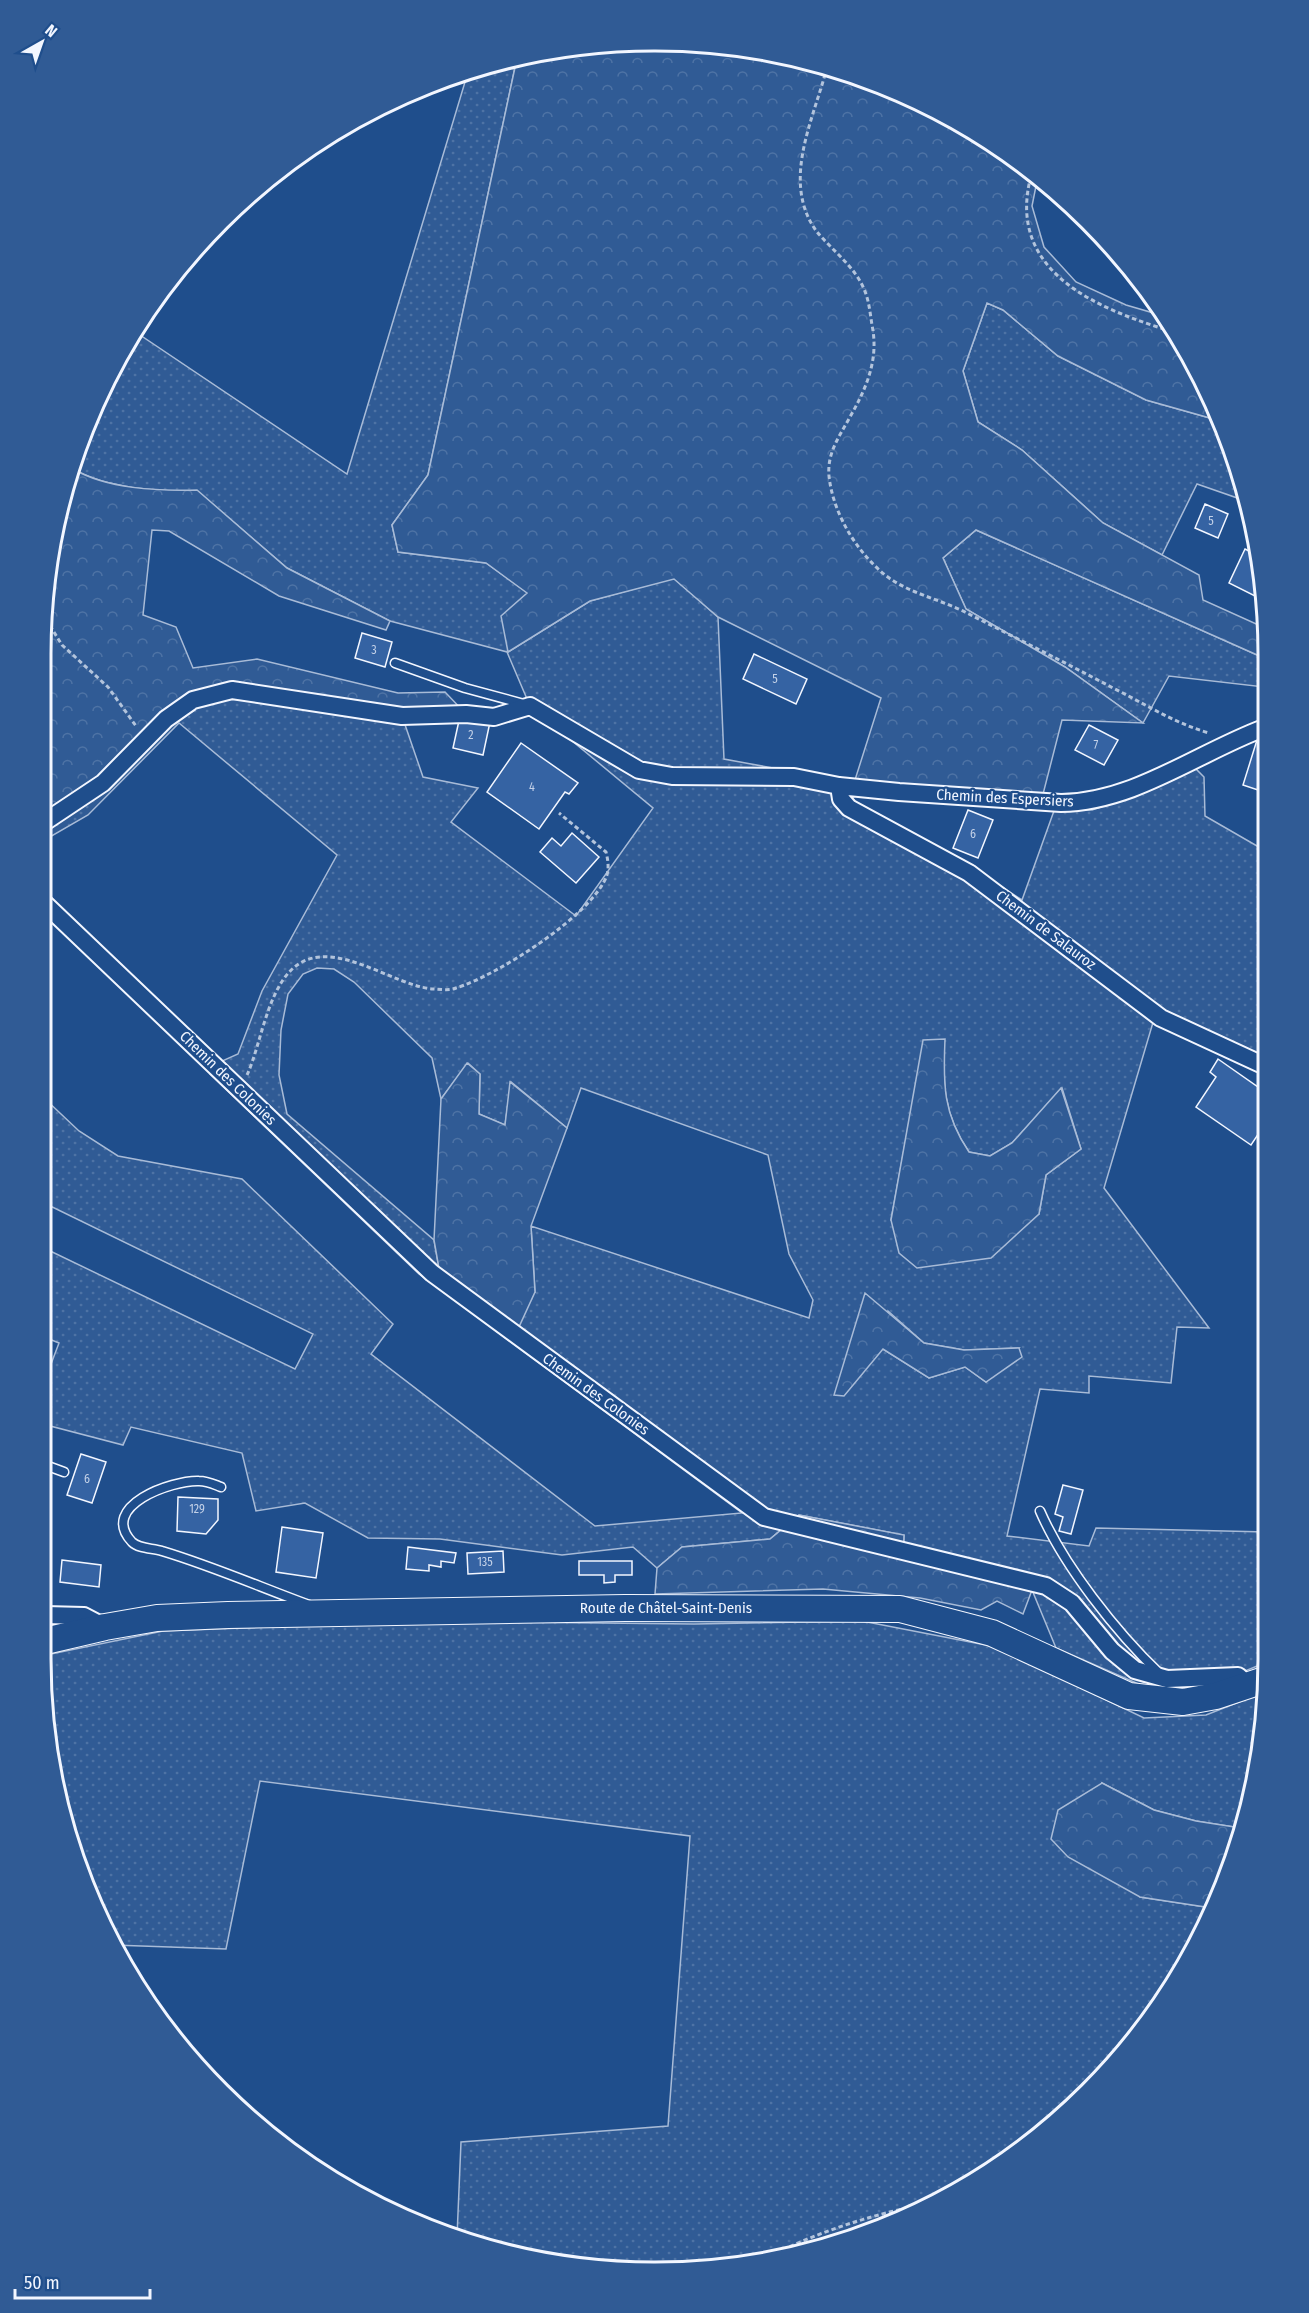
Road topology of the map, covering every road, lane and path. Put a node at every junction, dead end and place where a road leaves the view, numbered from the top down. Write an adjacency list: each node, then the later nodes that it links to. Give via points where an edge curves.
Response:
1 (824, 76): 9 (path, via 801,152 801,189 817,231 864,288 876,342 872,371 830,452 829,476 851,537 887,577 909,590 952,606 1162,715 1218,736)
2 (1030, 183): 3 (path, via 1029,230 1035,249 1046,264 1097,304)
3 (1161, 327)
4 (52, 628): 8 (path, via 62,645 108,687)
5 (395, 663): 6 (lane)
6 (530, 706): 8 (street, via 494,717 402,716 232,690 193,700); 10 (street, Chemin des Espersiers, via 639,770 672,776 794,777)
7 (1258, 731): 9 (street, Chemin des Espersiers)
8 (145, 739): 12 (street, via 103,783)
9 (1228, 744): 10 (street, Chemin des Espersiers, via 1113,796 1083,802)
10 (840, 786): 14 (street, Chemin de Salauroz, via 841,799 849,808 969,873 1161,1018)
11 (558, 813): 15 (path, via 606,852 609,862 597,891 577,913 548,938 454,989 430,988 359,964 324,957 302,962 285,976)
12 (51, 818)
13 (51, 910): 15 (street, Chemin des Colonies)
14 (1258, 1063)
15 (240, 1090): 24 (street, Chemin des Colonies, via 432,1273 764,1517 1046,1586 1072,1603 1112,1651 1135,1670)
16 (51, 1467): 17 (lane)
17 (64, 1472)
18 (220, 1487): 20 (lane, via 196,1480 148,1493 126,1513 122,1522 124,1533 135,1545 161,1550)
19 (1040, 1511): 24 (lane, via 1051,1536 1077,1574 1139,1653)
20 (329, 1612): 22 (main road, Route de Châtel-Saint-Denis, via 157,1618); 25 (main road, Route de Châtel-Saint-Denis, via 900,1609 992,1633 1129,1696 1183,1702)
21 (51, 1615): 22 (street, via 84,1616)
22 (105, 1627): 23 (main road, Route de Châtel-Saint-Denis)
23 (51, 1640)
24 (1164, 1678): 25 (street, Chemin des Colonies, via 1238,1676)
25 (1258, 1682)
26 (903, 2208): 27 (path, via 843,2225)
27 (801, 2243)

